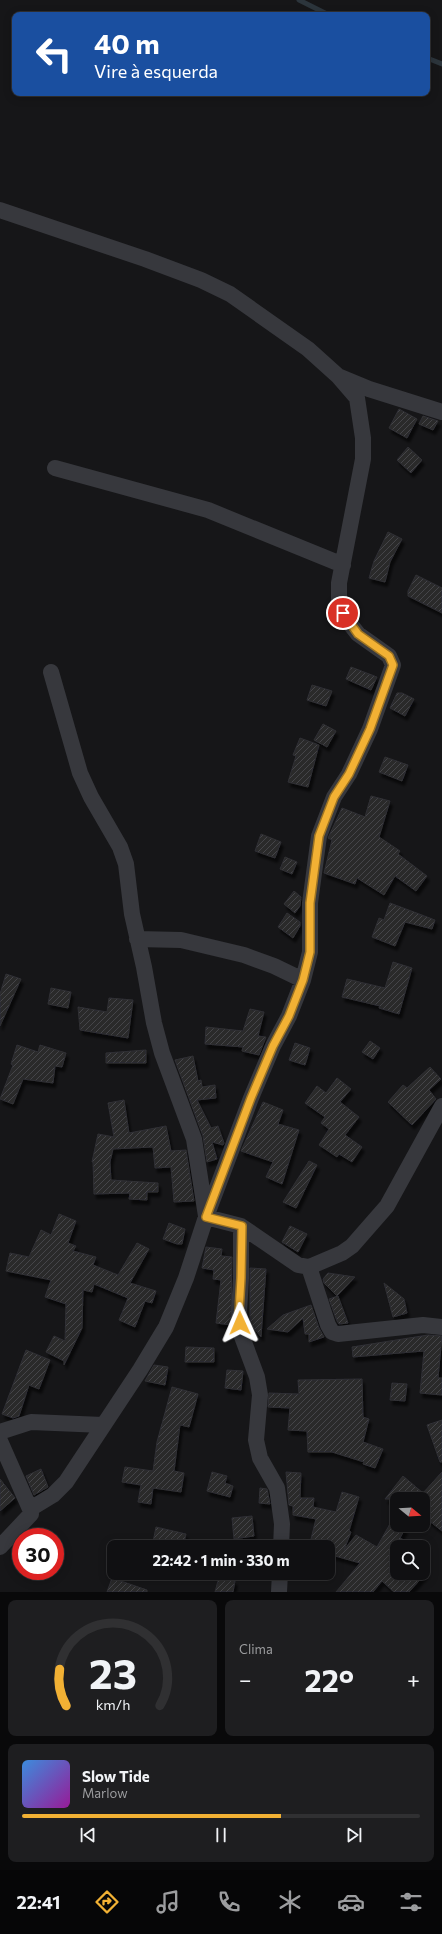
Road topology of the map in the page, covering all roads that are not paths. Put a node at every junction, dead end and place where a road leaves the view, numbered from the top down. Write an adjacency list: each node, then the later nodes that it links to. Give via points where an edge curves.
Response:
1 (0, 210): 2 (street, via 145,258 230,294 308,349)
2 (338, 376): 3 (street); 5 (street, via 357,398 363,438 363,459)
3 (442, 412)
4 (55, 468): 5 (street, via 208,510)
5 (342, 565): 8 (street, via 339,605 358,634 389,656 393,665 370,729 349,774 334,797 319,836 310,903 310,952)
6 (51, 672): 7 (street, via 80,773 124,859)
7 (137, 939): 8 (street, via 181,940 244,955); 10 (street, via 162,1053 194,1139)
8 (303, 980): 10 (street, via 251,1098)
9 (442, 1106): 12 (street, via 387,1206 352,1246)
10 (206, 1217): 11 (street); 14 (street, via 186,1278 166,1327)
11 (242, 1226): 12 (street, via 298,1266); 18 (street, via 239,1312 241,1334 257,1377 260,1394 256,1440 260,1458 277,1488 282,1524)
12 (309, 1267): 13 (street, via 332,1332 338,1334 424,1325)
13 (442, 1327)
14 (103, 1425): 15 (street, via 32,1422); 17 (street, via 66,1482 53,1495)
15 (0, 1432)
16 (0, 1441): 17 (street)
17 (30, 1509): 19 (street, via 31,1514)
18 (281, 1540)
19 (0, 1547)
20 (280, 1580): 21 (street)
21 (279, 1592)

